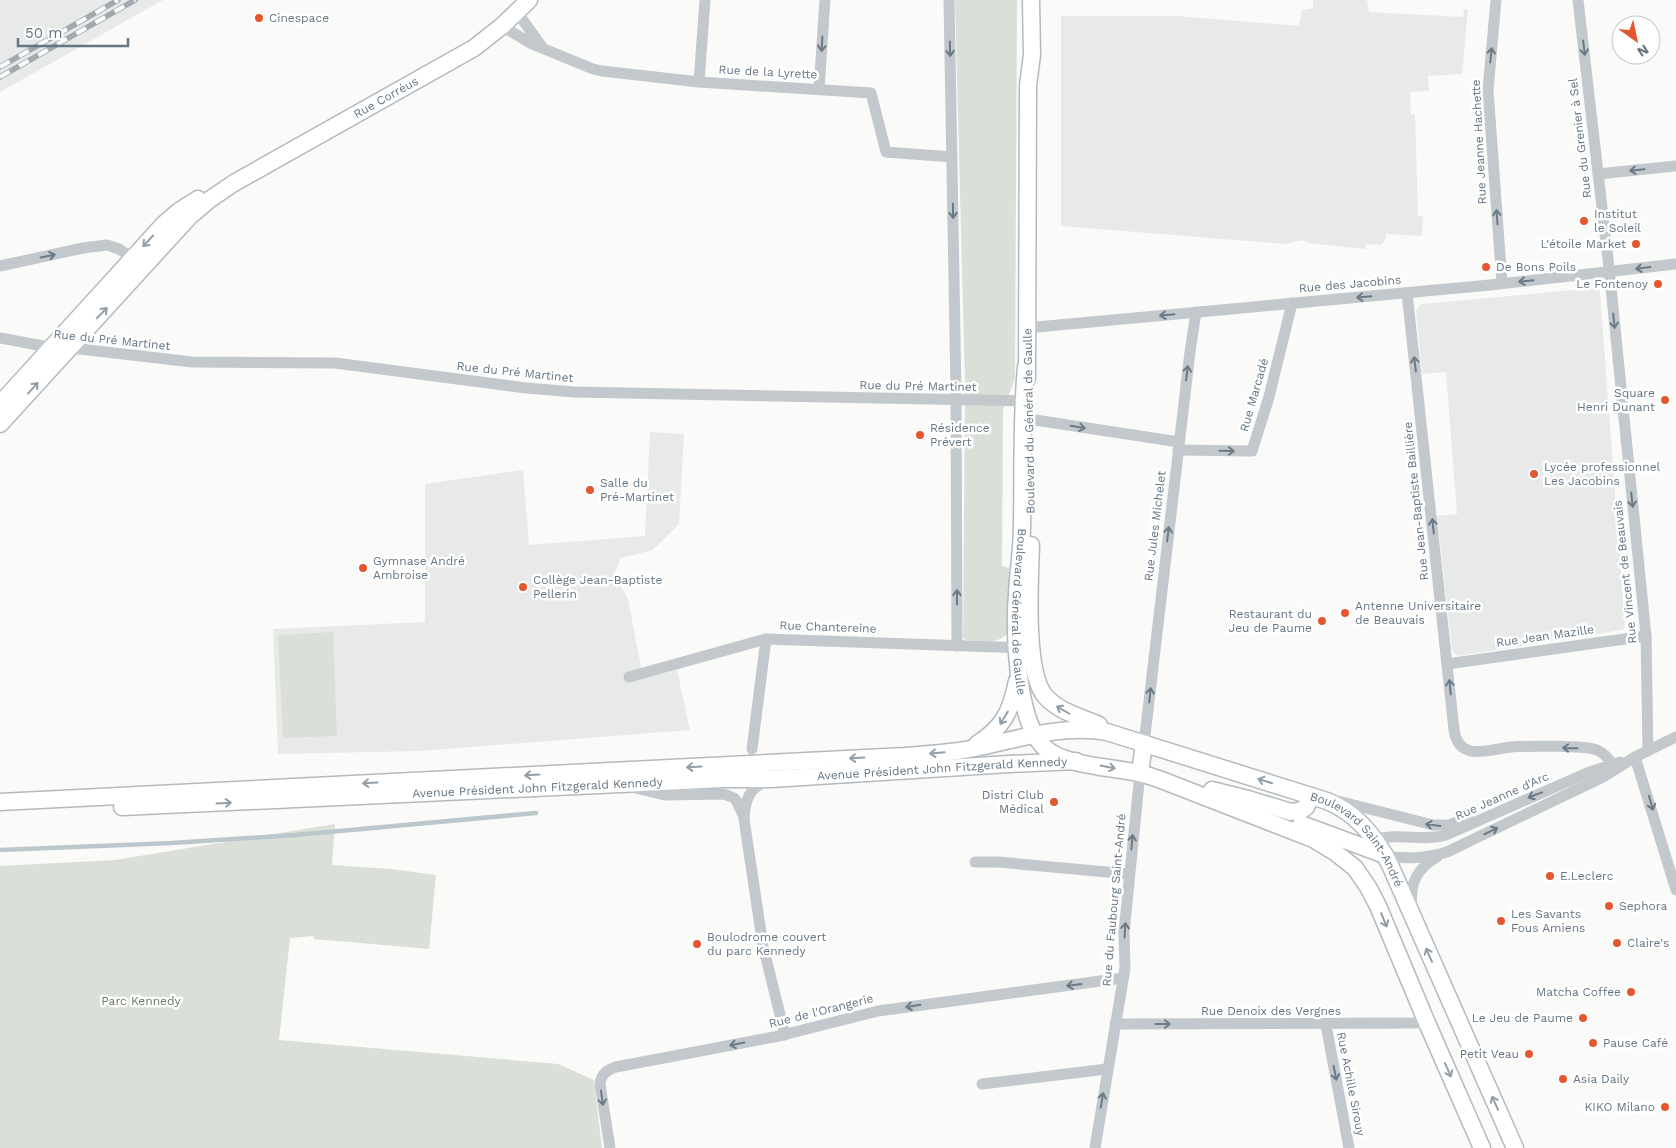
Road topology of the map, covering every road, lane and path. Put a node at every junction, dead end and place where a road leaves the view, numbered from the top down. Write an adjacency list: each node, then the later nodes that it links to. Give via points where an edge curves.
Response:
1 (529, 0): 9 (main road, Rue Corréus)
2 (705, 0): 12 (street)
3 (825, 0): 14 (street, one-way to 14)
4 (949, 0): 15 (street, one-way to 15)
5 (1021, 0): 13 (main road, Boulevard du Général de Gaulle)
6 (1031, 0): 13 (main road, Boulevard du Général de Gaulle, via 1032,55)
7 (1496, 0): 22 (street, Rue Jeanne Hachette, one-way to 7, via 1488,90)
8 (1578, 0): 17 (street, Rue du Grenier à Sel, one-way to 17)
9 (517, 12): 10 (main road, Rue Corréus); 11 (street, Rue de la Lyrette)
10 (502, 26): 11 (street, Rue de la Lyrette); 18 (main road, Rue Corréus, via 474,48 179,211 164,224)
11 (543, 48): 12 (street, Rue de la Lyrette, via 602,71)
12 (699, 82): 14 (street, Rue de la Lyrette)
13 (1028, 85): 26 (main road, Boulevard du Général de Gaulle)
14 (819, 89): 15 (street, Rue de la Lyrette, via 871,93 886,152)
15 (952, 158): 30 (street, one-way to 30)
16 (1676, 166): 17 (street, one-way to 17)
17 (1598, 174): 21 (street, Rue du Grenier à Sel)
18 (139, 262): 20 (street, one-way to 18, via 83,248 108,246); 28 (main road, Rue Corréus); 29 (main road, Rue Corréus, one-way to 18)
19 (1676, 264): 21 (street, Rue des Jacobins, one-way to 21)
20 (0, 266)
21 (1609, 273): 22 (street, Rue des Jacobins, one-way to 22); 36 (street, Rue Vincent de Beauvais, one-way to 36)
22 (1502, 283): 23 (street, Rue des Jacobins)
23 (1407, 293): 24 (street, Rue des Jacobins, one-way to 24); 40 (street, Rue Jean-Baptiste Baillière, one-way to 23)
24 (1292, 303): 25 (street, Rue des Jacobins); 35 (street, Rue Marcadé, one-way to 24, via 1252,452)
25 (1196, 312): 26 (street, Rue des Jacobins, one-way to 26); 35 (street, Rue Jules Michelet, one-way to 25)
26 (1026, 328): 31 (main road, Boulevard du Général de Gaulle)
27 (0, 338): 28 (street, Rue du Pré Martinet)
28 (52, 348): 29 (street, Rue du Pré Martinet); 32 (main road, Rue Corréus)
29 (68, 348): 30 (street, Rue du Pré Martinet, via 192,362 325,362 566,392); 34 (main road, Rue Corréus, one-way to 29)
30 (956, 400): 31 (street, Rue du Pré Martinet); 38 (street, one-way to 30)
31 (1026, 401): 33 (main road, Boulevard du Général de Gaulle)
32 (0, 404)
33 (1026, 419): 35 (street, Rue Marcadé, one-way to 35); 39 (main road, Boulevard du Général de Gaulle, via 1032,467)
34 (0, 424)
35 (1178, 446): 46 (street, Rue Jules Michelet, one-way to 35)
36 (1646, 636): 40 (street, Rue Jean Mazille); 49 (street, Rue Vincent de Beauvais)
37 (766, 639): 38 (street, Rue Chantereine); 42 (street, Rue Chantereine); 47 (street)
38 (957, 646): 39 (street, Rue Chantereine)
39 (1024, 648): 41 (main road, Boulevard Général de Gaulle); 44 (main road, Boulevard du Général de Gaulle, one-way to 39, via 1068,713 1046,696)
40 (1447, 664): 52 (street, Rue Jean-Baptiste Baillière, one-way to 40, via 1598,751 1585,748 1516,747 1473,752 1460,745 1455,736)
41 (1020, 672): 43 (main road, Boulevard Général de Gaulle, via 1026,710); 48 (main road, one-way to 48, via 1003,720 990,736)
42 (630, 676)
43 (1034, 734): 44 (main road, Boulevard Saint-André, via 1085,729); 48 (main road, Avenue Président John Fitzgerald Kennedy); 51 (main road, via 1052,753)
44 (1123, 737): 46 (main road, Boulevard Saint-André)
45 (1676, 737): 49 (street, Rue Jeanne d'Arc)
46 (1144, 744): 53 (main road); 57 (main road, Boulevard Saint-André, one-way to 46)
47 (752, 749)
48 (969, 749): 58 (main road, Avenue Président John Fitzgerald Kennedy, one-way to 58, via 866,758)
49 (1648, 751): 50 (street, Rue Jeanne d'Arc)
50 (1635, 757): 52 (street, Rue Jeanne d'Arc); 69 (street, one-way to 69)
51 (1076, 762): 53 (main road, Boulevard Saint-André, one-way to 53); 54 (main road, Avenue Président John Fitzgerald Kennedy)
52 (1614, 767): 59 (street, Rue Jeanne d'Arc, one-way to 59, via 1587,773); 64 (street, Rue Jeanne d'Arc, one-way to 52)
53 (1140, 773): 55 (main road, Boulevard Saint-André); 67 (street, Rue du Faubourg Saint-André, one-way to 53)
54 (771, 780): 56 (main road, Avenue Président John Fitzgerald Kennedy); 62 (street, via 757,786 748,796)
55 (1164, 781): 57 (main road, via 1232,794 1291,812 1306,807); 60 (main road, Boulevard Saint-André)
56 (620, 784): 61 (main road, Avenue Président John Fitzgerald Kennedy, one-way to 56); 62 (street, via 665,795 724,794 734,798)
57 (1311, 796): 59 (street, one-way to 57, via 1442,826); 63 (main road, Boulevard Saint-André, via 1350,814)
58 (0, 802)
59 (1513, 805): 63 (street, Rue Jeanne d'Arc, via 1441,837 1388,837)
60 (1233, 807): 63 (main road); 68 (main road, Boulevard Saint-André, via 1321,844 1351,864)
61 (0, 813)
62 (744, 818): 75 (street, via 764,946)
63 (1370, 844): 65 (main road, Boulevard Saint-André); 68 (main road, via 1360,862)
64 (1447, 852): 65 (street, Rue Jeanne d'Arc, via 1423,857); 70 (street, via 1424,866 1413,883 1412,902)
65 (1385, 855): 70 (main road, Boulevard Saint-André)
66 (975, 862): 67 (street)
67 (1129, 874): 71 (street, Rue du Faubourg Saint-André, one-way to 67)
68 (1362, 877): 73 (main road, Boulevard Saint-André, one-way to 73, via 1378,906)
69 (1676, 890)
70 (1418, 933): 82 (main road, Boulevard Saint-André, one-way to 70)
71 (1123, 978): 72 (street, Rue du Faubourg Saint-André); 75 (street, Rue de l'Orangerie, one-way to 75, via 878,1011)
72 (1115, 1024): 74 (street, Rue Denoix des Vergnes, one-way to 74); 76 (street, Rue du Faubourg Saint-André)
73 (1427, 1024): 74 (street, Rue Denoix des Vergnes); 81 (main road, Boulevard Saint-André, one-way to 81)
74 (1326, 1025): 80 (street, Rue Achille Sirouy, one-way to 80)
75 (784, 1035): 78 (street, Rue de l'Orangerie, one-way to 78, via 606,1071 600,1084)
76 (1107, 1069): 77 (street); 79 (street, Rue du Faubourg Saint-André, one-way to 76)
77 (982, 1084)
78 (610, 1148)
79 (1095, 1148)
80 (1350, 1148)
81 (1482, 1148)
82 (1515, 1148)

